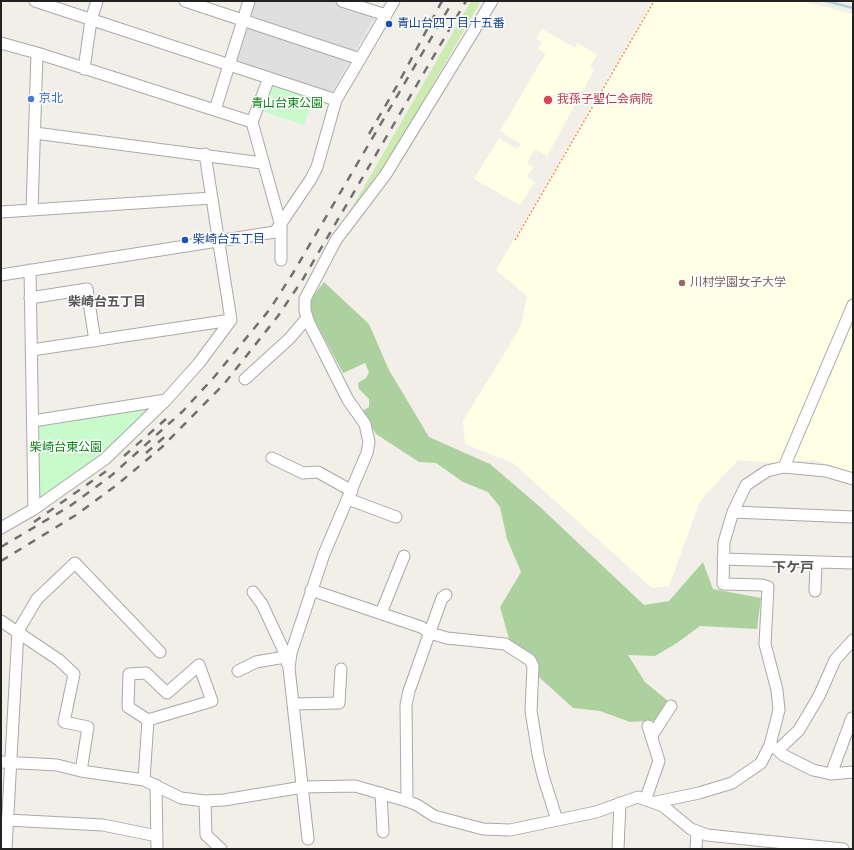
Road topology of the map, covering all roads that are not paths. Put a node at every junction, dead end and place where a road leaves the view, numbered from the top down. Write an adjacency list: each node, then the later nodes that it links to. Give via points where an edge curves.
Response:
1 (34, 1): 9 (street)
2 (96, 1): 9 (street)
3 (185, 1): 10 (street)
4 (249, 1): 10 (street)
5 (342, 1): 8 (street)
6 (394, 1): 8 (street)
7 (492, 1): 33 (street, via 386,174 336,240 305,299)
8 (386, 16): 13 (street)
9 (91, 20): 14 (street); 15 (street)
10 (243, 20): 13 (street); 14 (street)
11 (1, 44): 12 (street)
12 (37, 53): 15 (street); 20 (street)
13 (360, 59): 17 (street)
14 (229, 65): 16 (street); 18 (street)
15 (84, 69): 18 (street)
16 (269, 78): 17 (street); 19 (street)
17 (336, 100): 26 (street, via 317,167)
18 (214, 110): 19 (street)
19 (252, 122): 22 (street)
20 (34, 133): 21 (street); 24 (street)
21 (205, 154): 22 (street); 23 (street)
22 (262, 163): 26 (street)
23 (212, 198): 24 (street); 27 (street)
24 (32, 210): 25 (street)
25 (1, 212)
26 (280, 226): 27 (street, via 275,232); 28 (street)
27 (218, 241): 29 (street); 34 (street)
28 (281, 260)
29 (30, 270): 30 (street); 31 (street)
30 (1, 275)
31 (30, 298): 35 (street, via 87,289); 36 (street)
32 (853, 305): 41 (street)
33 (307, 318): 37 (street, via 290,338); 43 (street, via 368,434 367,453)
34 (231, 320): 35 (street); 38 (street, via 199,363)
35 (96, 341): 36 (street)
36 (32, 350): 39 (street)
37 (245, 379)
38 (166, 400): 39 (street); 44 (street, via 104,459)
39 (32, 421): 44 (street)
40 (272, 458): 43 (street, via 303,473 318,472)
41 (784, 467): 42 (street, via 826,471); 45 (street, via 767,471 746,485)
42 (853, 479)
43 (350, 495): 46 (street); 53 (street)
44 (34, 508): 48 (street)
45 (733, 512): 47 (street); 50 (street, via 724,542)
46 (396, 517)
47 (853, 517)
48 (1, 528)
49 (404, 556): 57 (street)
50 (723, 559): 51 (street); 70 (street, via 722,584 768,587 765,644 777,690 779,710)
51 (816, 562): 52 (street); 54 (street)
52 (853, 563)
53 (311, 590): 57 (street); 63 (street)
54 (815, 591)
55 (253, 592): 63 (street, via 262,604)
56 (446, 595): 60 (street, via 442,598)
57 (382, 613): 60 (street, via 421,627)
58 (1, 621): 59 (street)
59 (18, 631): 62 (street, via 37,599 75,563); 71 (street); 72 (street, via 74,674 64,722 88,727)
60 (430, 633): 81 (street, via 406,705); 84 (street, via 471,642 504,644 530,660 533,666 530,711 542,776)
61 (853, 640): 70 (street, via 835,660 819,696 799,730)
62 (160, 652)
63 (287, 662): 65 (street, via 256,662); 66 (street)
64 (341, 669): 66 (street, via 339,703)
65 (238, 671)
66 (293, 704): 77 (street)
67 (671, 706): 79 (street, via 650,732 658,761)
68 (852, 718): 74 (street)
69 (148, 720): 69 (street, via 128,707 129,674 146,673 167,693 199,666 212,701); 75 (street)
70 (774, 748): 74 (street, via 804,766); 79 (street, via 761,763 732,783 699,793)
71 (6, 762): 72 (street, via 57,764); 83 (street)
72 (81, 771): 75 (street)
73 (853, 772): 74 (street)
74 (831, 774)
75 (144, 780): 76 (street)
76 (156, 786): 80 (street, via 181,798); 87 (street)
77 (303, 787): 78 (street, via 355,786); 80 (street); 88 (street)
78 (381, 793): 81 (street); 85 (street)
79 (651, 800): 82 (street, via 632,798); 86 (street, via 664,806)
80 (205, 801): 91 (street, via 206,835)
81 (407, 801): 84 (street, via 434,816 483,829 510,830)
82 (620, 803): 84 (street, via 596,812); 92 (street)
83 (7, 820): 87 (street, via 103,825); 89 (street)
84 (557, 820)
85 (383, 832)
86 (697, 832): 93 (street); 94 (street)
87 (157, 836): 90 (street)
88 (308, 839)
89 (6, 849)
90 (157, 849)
91 (221, 849)
92 (618, 849)
93 (696, 849)
94 (843, 849)

